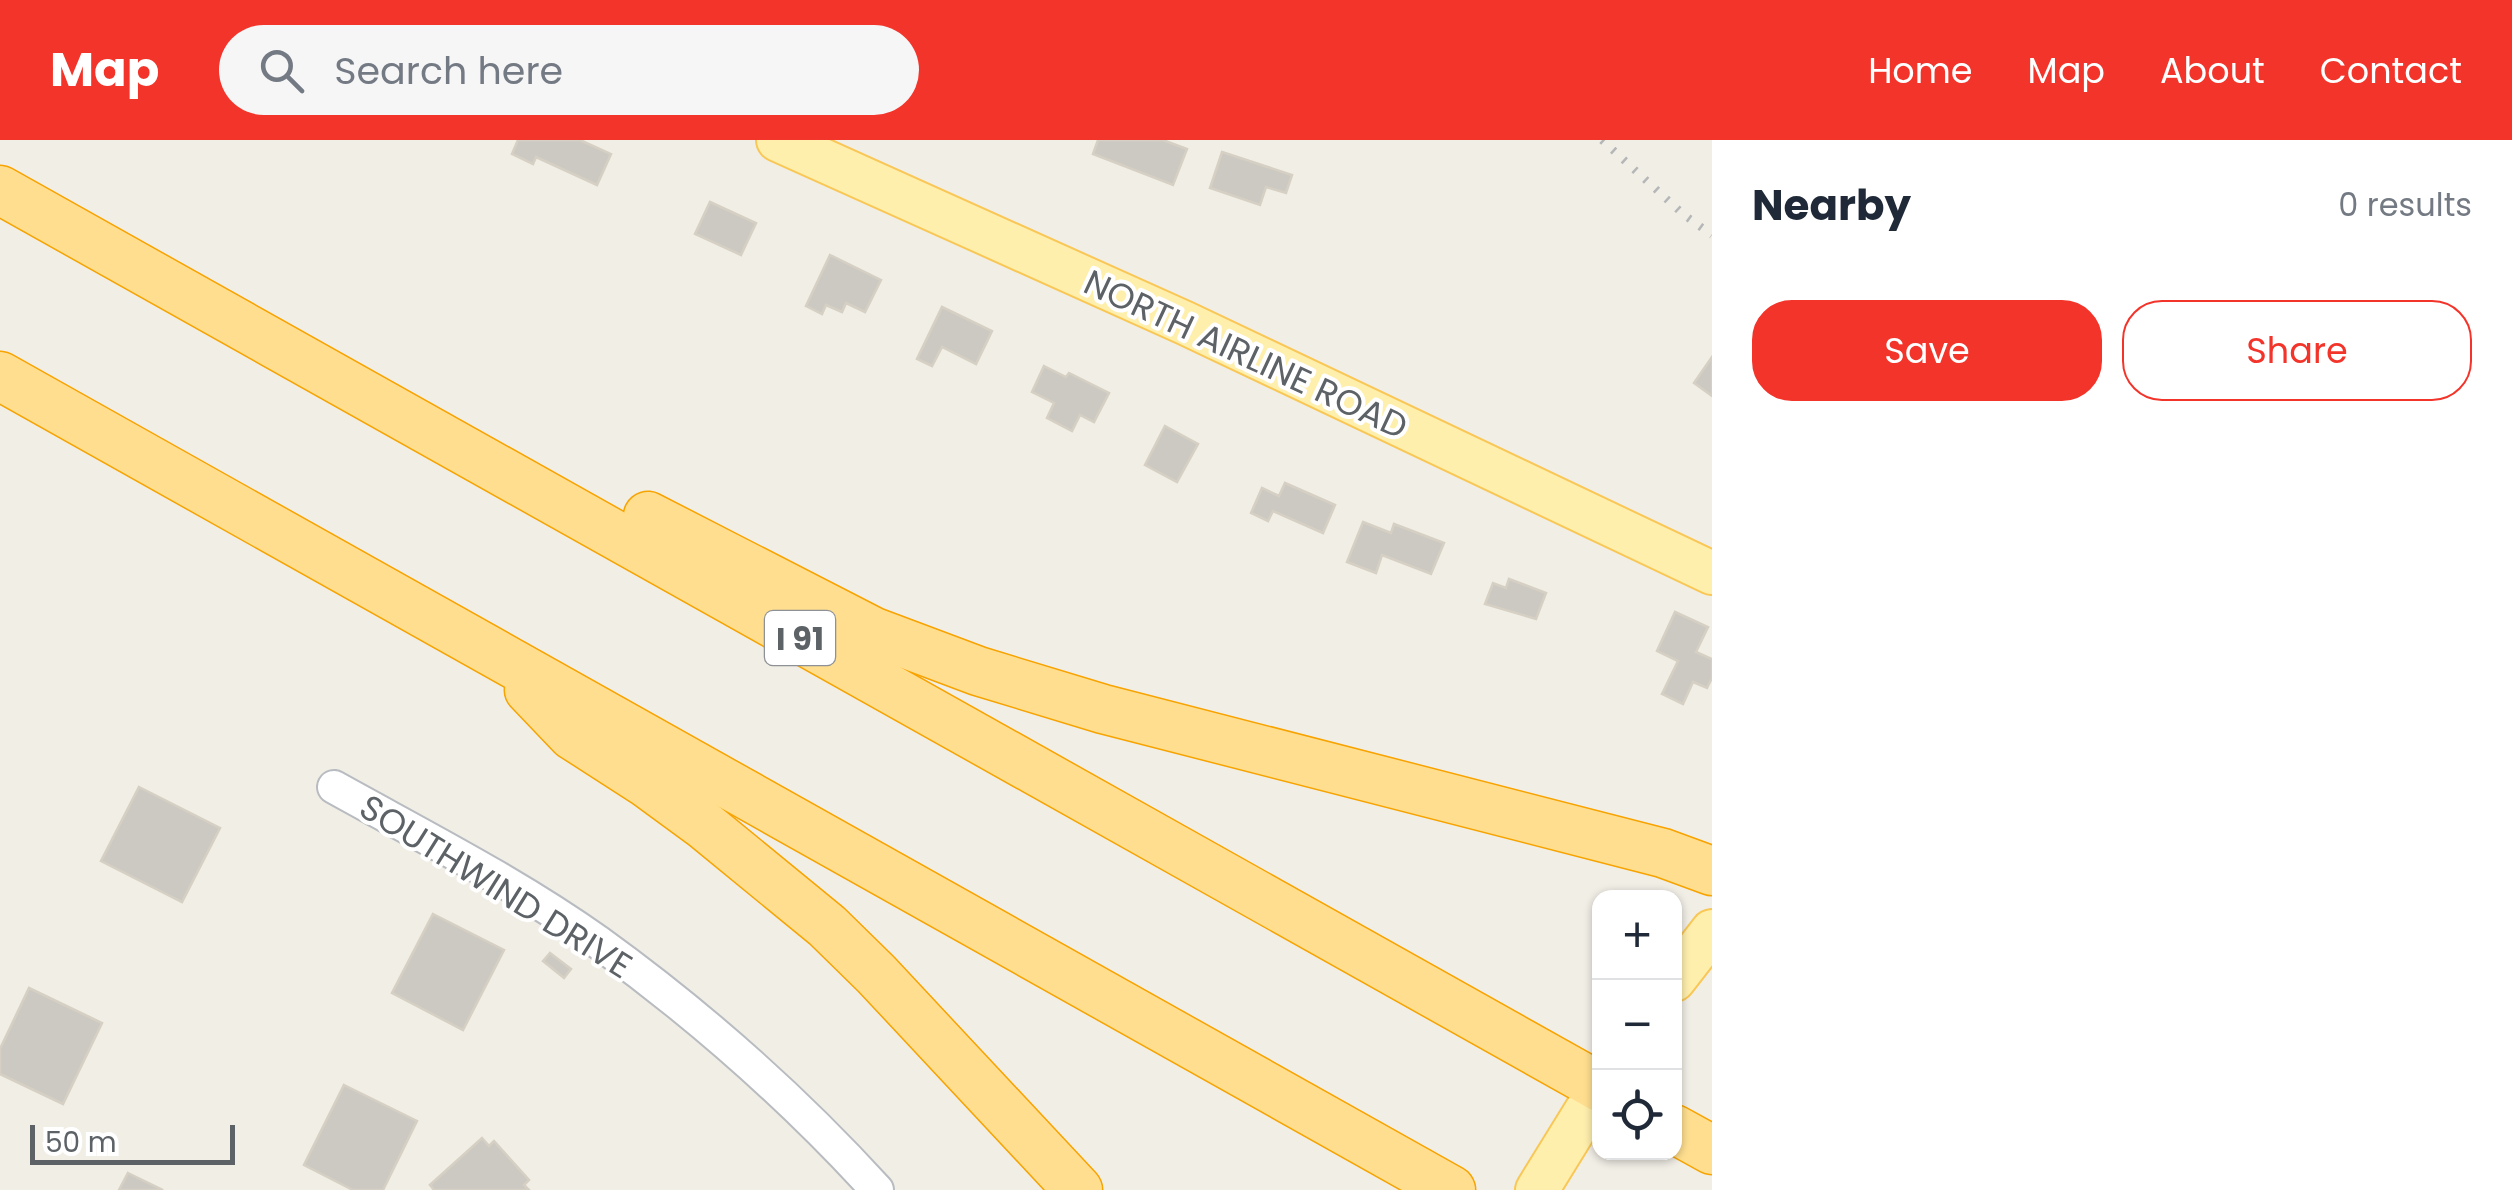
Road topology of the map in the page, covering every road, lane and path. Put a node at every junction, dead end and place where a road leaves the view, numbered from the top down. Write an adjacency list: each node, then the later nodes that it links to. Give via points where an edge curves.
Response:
1 (778, 140): 5 (main road, NORTH AIRLINE ROAD, via 1186,323)
2 (0, 190): 4 (highway, I 91)
3 (0, 376): 6 (highway)
4 (354, 388): 8 (highway, via 413,397 458,413 765,578 944,660); 11 (highway, I 91)
5 (1712, 574)
6 (496, 654): 16 (highway, via 572,735 682,808 826,926); 17 (highway)
7 (334, 787): 15 (street, SOUTHWIND DRIVE, via 596,940 753,1065)
8 (1712, 871)
9 (1712, 932): 10 (main road)
10 (1682, 970)
11 (1592, 1084)
12 (1592, 1101): 18 (main road)
13 (1682, 1133): 14 (highway)
14 (1712, 1150)
15 (877, 1190)
16 (1078, 1190)
17 (1452, 1190)
18 (1536, 1190)

